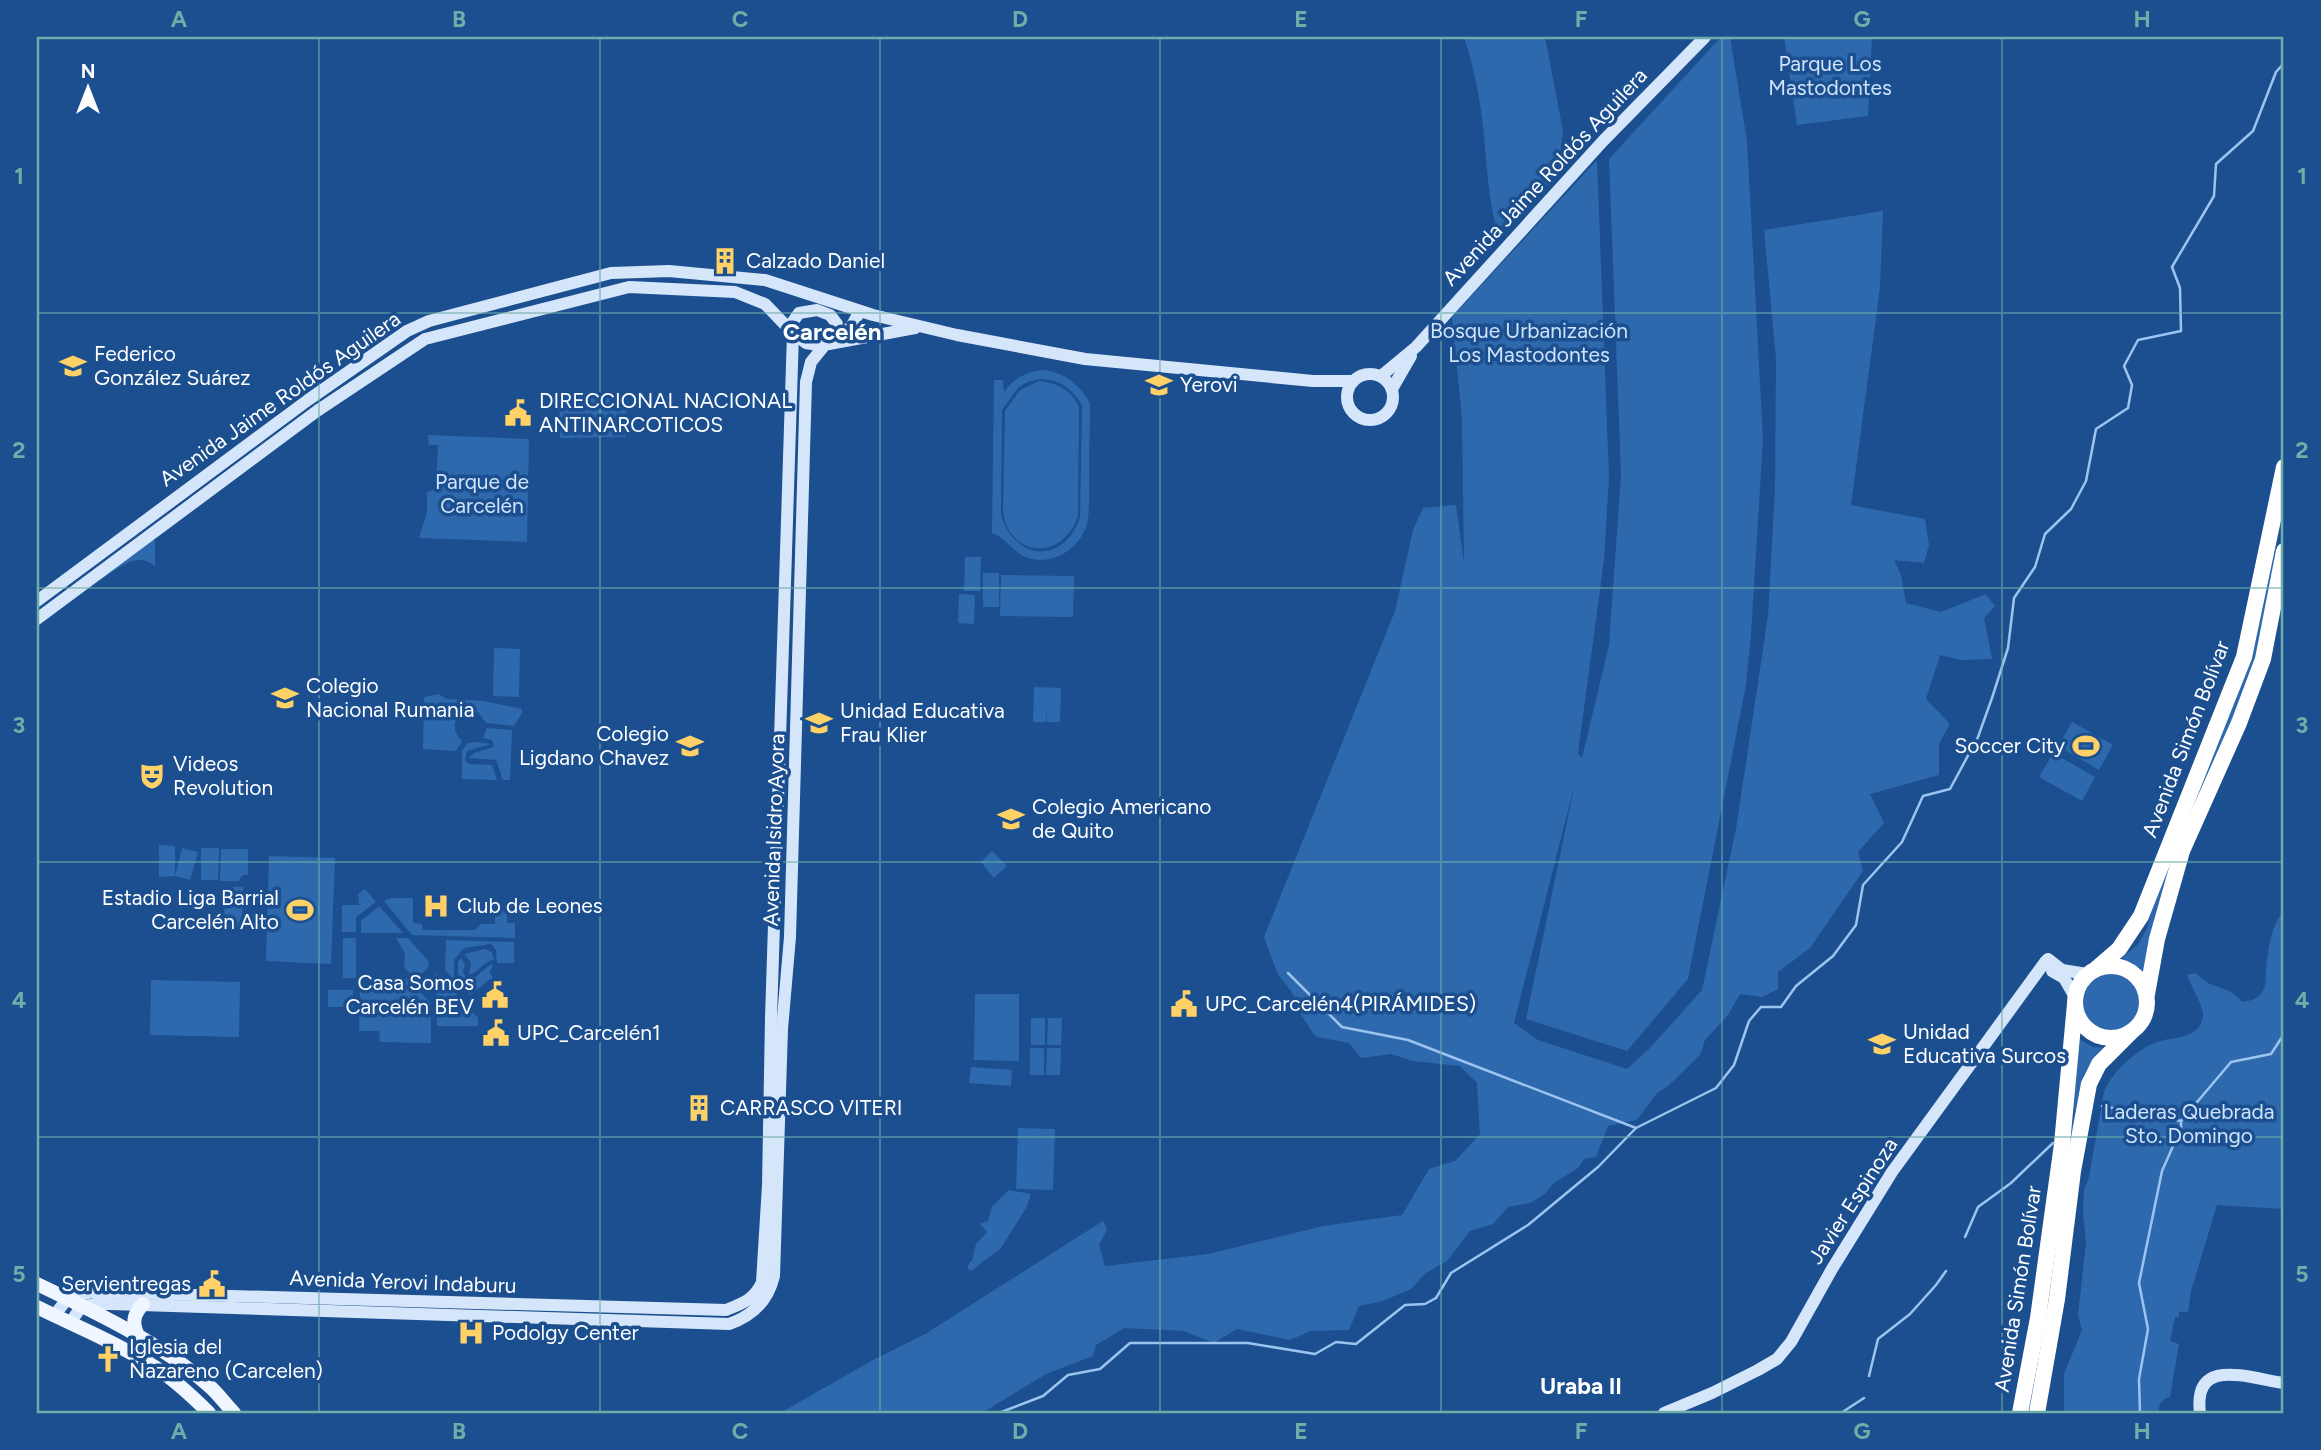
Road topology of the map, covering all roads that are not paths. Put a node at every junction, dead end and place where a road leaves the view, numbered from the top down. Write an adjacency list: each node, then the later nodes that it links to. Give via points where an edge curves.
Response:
1 (1704, 37): 9 (street, Avenida Jaime Roldós Aguilera)
2 (855, 310): 3 (street); 4 (street, Avenida Jaime Roldós Aguilera); 8 (street, Avenida Isidro Ayora, via 851,327); 15 (street, Avenida Jaime Roldós Aguilera, via 765,280 669,271 611,273 418,325)
3 (825, 312): 6 (street, via 799,313 792,323); 8 (street, via 836,324)
4 (873, 315): 5 (street, Avenida Jaime Roldós Aguilera); 7 (street)
5 (920, 327): 7 (street); 11 (street, via 1085,359)
6 (793, 333): 8 (street, via 806,343); 16 (street, Avenida Jaime Roldós Aguilera, via 765,304 736,292 629,287 603,292 421,341); 21 (street, Avenida Isidro Ayora)
7 (863, 338): 8 (street)
8 (829, 343): 22 (street, Avenida Isidro Ayora, via 811,362 806,382)
9 (1416, 347): 10 (street, Avenida Jaime Roldós Aguilera); 13 (street, Avenida Jaime Roldós Aguilera)
10 (1381, 376): 12 (street, via 1364,374); 13 (street)
11 (1313, 381): 12 (street); 14 (street)
12 (1353, 381): 14 (street)
13 (1392, 389): 14 (street, via 1388,412 1372,420 1356,415)
14 (1347, 396)
15 (257, 437): 16 (street); 19 (street, Avenida Jaime Roldós Aguilera)
16 (267, 449): 20 (street, Avenida Jaime Roldós Aguilera)
17 (2284, 467): 24 (highway, Avenida Simón Bolívar, via 2244,657 2141,916 2119,949)
18 (2284, 551): 25 (highway, Avenida Simón Bolívar, via 2263,659 2182,851)
19 (37, 601)
20 (37, 619)
21 (782, 676): 22 (street); 29 (street, Avenida Isidro Ayora, via 768,1185 762,1282)
22 (799, 678): 34 (street, Avenida Isidro Ayora, via 774,1276 764,1301)
23 (2045, 963): 24 (street, via 2062,970); 26 (street, via 2064,978); 41 (street, Javier Espinoza, via 1892,1172 1777,1359)
24 (2092, 971): 25 (highway, via 2118,966 2128,969); 26 (highway, Avenida Simón Bolívar, via 2079,984)
25 (2147, 994): 27 (highway, Avenida Simón Bolívar, via 2145,1017)
26 (2075, 1000): 27 (highway, via 2082,1024 2100,1036); 42 (highway, Avenida Simón Bolívar, via 2062,1144)
27 (2131, 1032): 43 (highway, Avenida Simón Bolívar, via 2099,1064 2089,1084)
28 (37, 1284): 30 (main road)
29 (757, 1295): 30 (street, Avenida Yerovi Indaburu, via 726,1310 102,1293)
30 (67, 1299): 33 (main road); 35 (street)
31 (143, 1304): 33 (street, Avenida Yerovi Indaburu); 34 (street, Avenida Yerovi Indaburu, via 729,1324); 37 (main road, via 134,1319)
32 (37, 1307): 35 (main road)
33 (81, 1307): 36 (street); 37 (main road)
34 (752, 1313)
35 (54, 1316): 36 (main road)
36 (70, 1323): 39 (main road, via 153,1366)
37 (138, 1336): 40 (main road, via 209,1386)
38 (2284, 1383): 44 (street, via 2226,1375 2210,1378 2198,1395)
39 (209, 1413)
40 (234, 1413)
41 (1664, 1413)
42 (2020, 1413)
43 (2037, 1413)
44 (2200, 1413)

